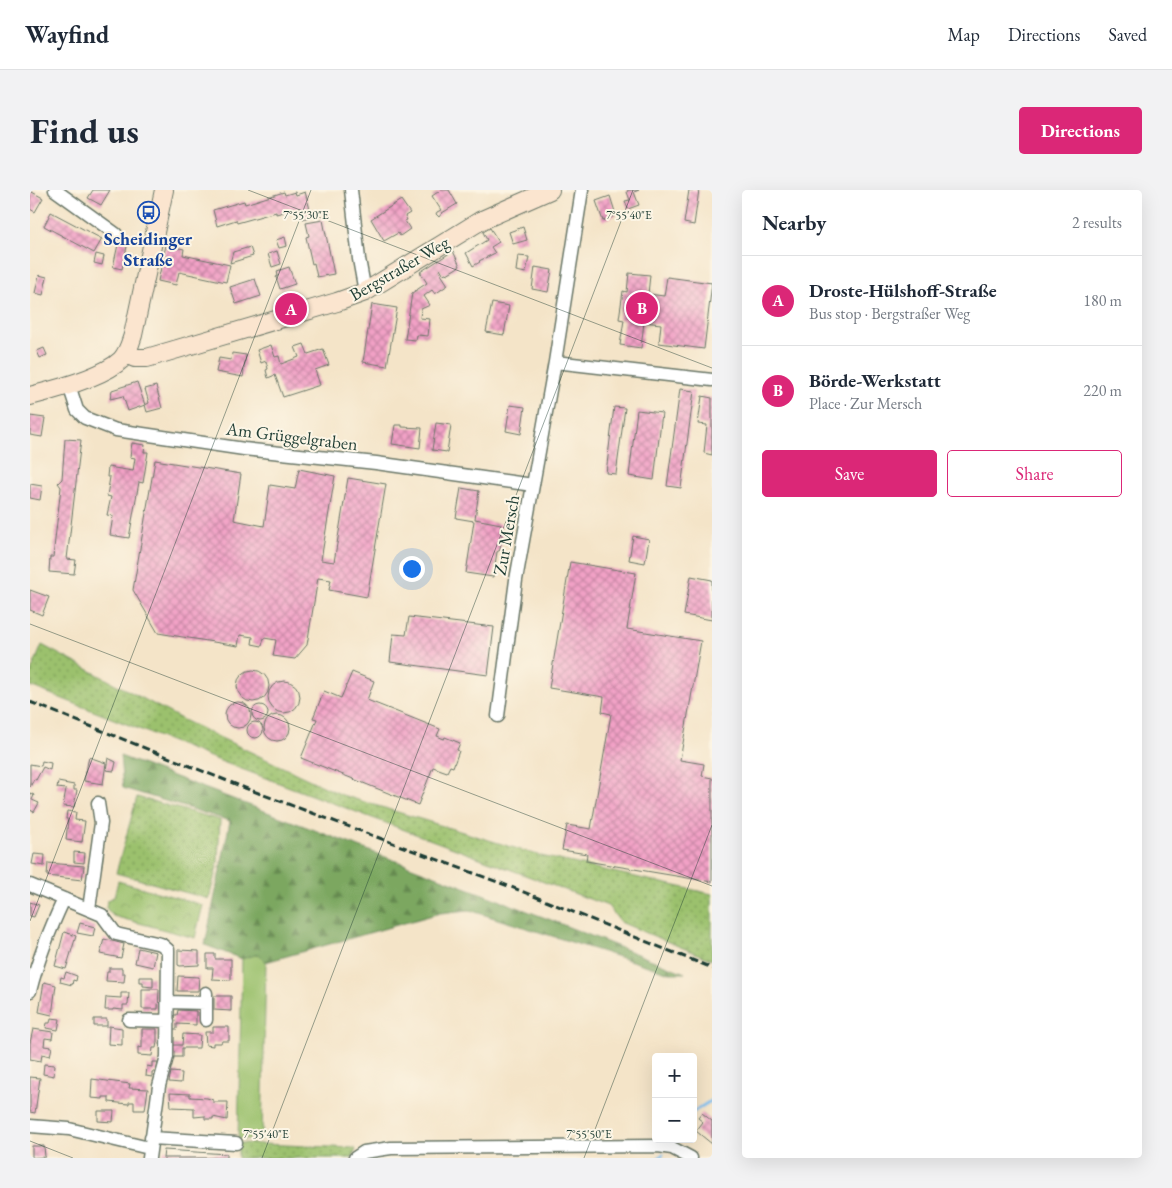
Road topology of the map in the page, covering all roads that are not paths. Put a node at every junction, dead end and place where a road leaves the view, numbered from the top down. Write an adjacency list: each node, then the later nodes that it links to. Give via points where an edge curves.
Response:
1 (164, 190): 8 (street, via 133,335)
2 (351, 190): 7 (street, via 358,260)
3 (550, 190): 7 (street, Bergstraßer Weg, via 480,221)
4 (582, 190): 9 (street, Zur Mersch)
5 (58, 191): 6 (street)
6 (116, 234)
7 (365, 292): 8 (street, Bergstraßer Weg, via 147,358)
8 (126, 354): 11 (street, via 110,368)
9 (555, 362): 10 (street); 13 (street, Zur Mersch)
10 (712, 380)
11 (69, 385): 12 (street); 13 (street, Am Grüggelgraben, via 77,410 85,418 116,430)
12 (30, 396)
13 (533, 485): 14 (street, Zur Mersch, via 516,580)
14 (498, 716)
15 (98, 803): 18 (street, via 101,823)
16 (30, 885): 17 (street)
17 (64, 899): 18 (street); 19 (street, via 35,969)
18 (89, 909): 20 (street, via 102,915 116,934 160,944 168,950)
19 (30, 991)
20 (168, 1002): 22 (street, via 206,998); 23 (street)
21 (129, 1020): 23 (street)
22 (206, 1020)
23 (168, 1021): 26 (street, via 167,1057 159,1086)
24 (30, 1126): 26 (street, via 69,1129)
25 (236, 1143): 26 (street)
26 (150, 1148)
27 (355, 1158): 28 (street, via 364,1152 391,1148 658,1146 672,1148)
28 (691, 1158)

